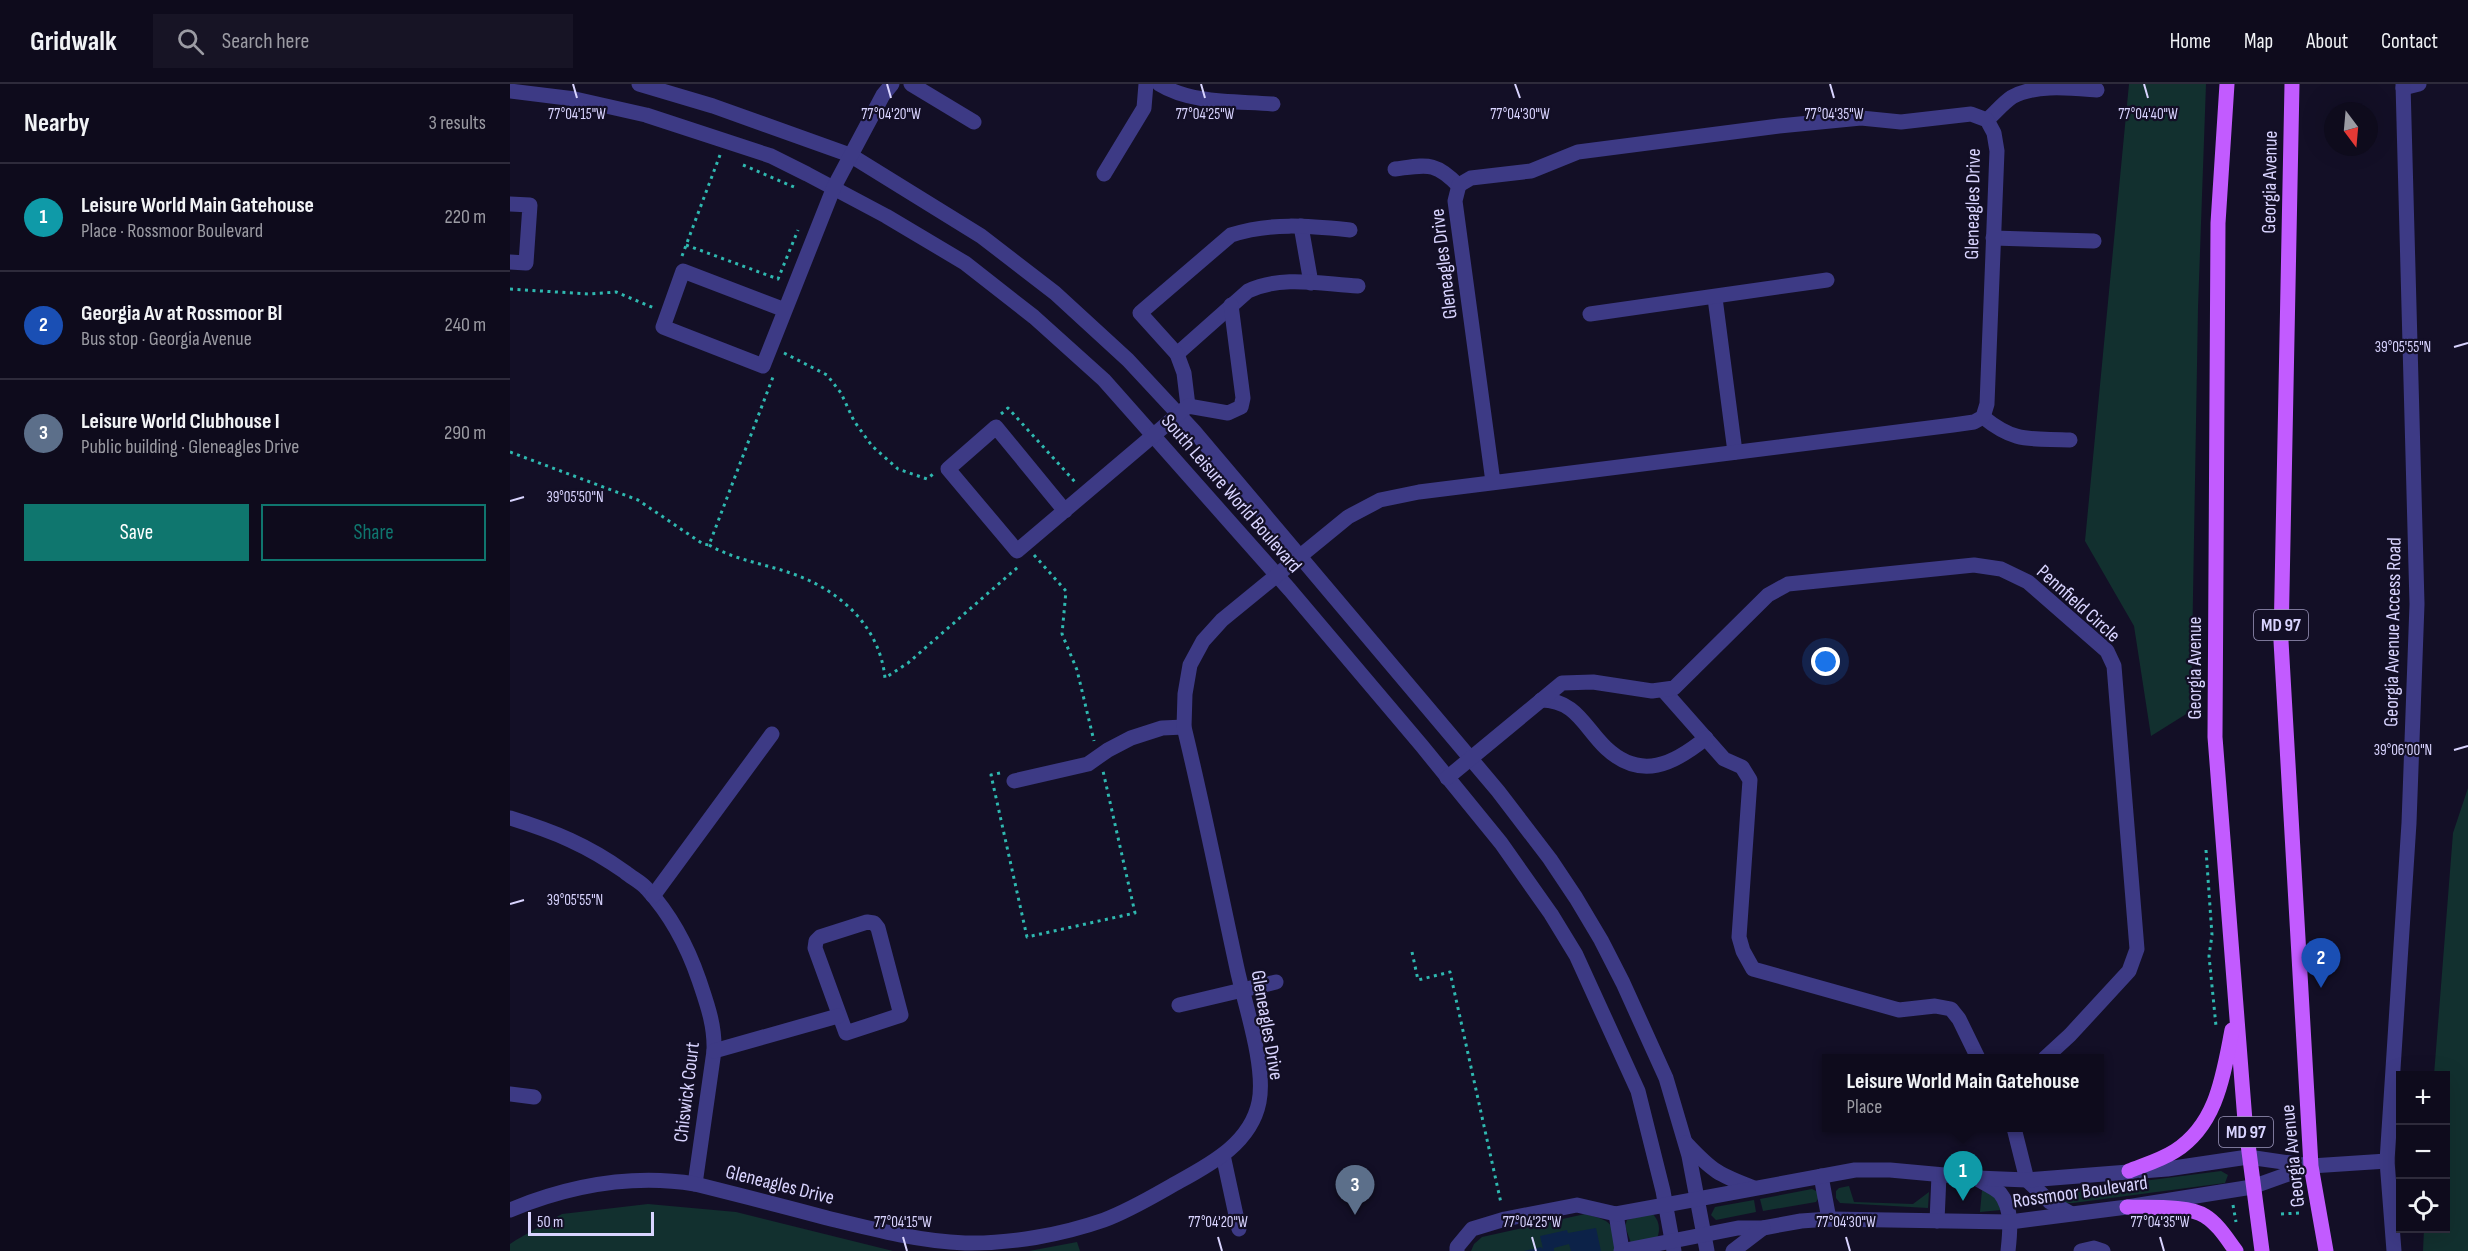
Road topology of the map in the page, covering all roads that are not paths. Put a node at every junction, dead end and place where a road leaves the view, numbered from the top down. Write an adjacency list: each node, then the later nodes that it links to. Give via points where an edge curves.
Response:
1 (639, 84): 15 (street, South Leisure World Boulevard)
2 (892, 84): 15 (street)
3 (911, 84): 14 (street)
4 (1146, 84): 17 (street, via 1144,108)
5 (1159, 84): 12 (street, via 1170,91 1206,99)
6 (2227, 84): 56 (main road, Georgia Avenue / MD 97, via 2218,223 2215,737)
7 (2292, 84): 68 (main road, Georgia Avenue / MD 97, via 2281,641)
8 (2419, 84): 9 (street)
9 (2403, 86): 67 (street, Georgia Avenue Access Road, via 2417,604 2409,823)
10 (2097, 90): 13 (street, via 2032,89 2013,96)
11 (510, 91): 19 (street, South Leisure World Boulevard, via 575,99 646,115 771,156)
12 (1273, 104)
13 (1988, 120): 18 (street, Gleneagles Drive, via 1971,114 1901,122 1861,118 1779,126 1578,152 1531,171 1471,178); 23 (street, Gleneagles Drive, via 1997,152)
14 (974, 122)
15 (850, 155): 19 (street); 34 (street, South Leisure World Boulevard, via 981,236 1055,293)
16 (1395, 169): 18 (street, via 1433,166 1446,172)
17 (1104, 174)
18 (1459, 186): 39 (street, Gleneagles Drive, via 1455,201)
19 (834, 187): 31 (street); 36 (street, South Leisure World Boulevard, via 965,263 1034,317 1104,380)
20 (510, 204): 25 (street, via 530,206 526,263)
21 (1301, 226): 22 (street); 27 (street); 33 (street, via 1249,229 1231,235 1140,313)
22 (1350, 230)
23 (1993, 238): 24 (street); 35 (street, Gleneagles Drive, via 1987,404)
24 (2094, 241)
25 (510, 262)
26 (1827, 280): 29 (street)
27 (1311, 283): 28 (street); 30 (street, via 1262,284)
28 (1358, 286)
29 (1715, 298): 32 (street); 38 (street)
30 (1231, 305): 33 (street); 34 (street, via 1241,407 1228,413)
31 (785, 310): 31 (street, via 763,366 663,327 683,271)
32 (1590, 314)
33 (1177, 354): 34 (street, via 1184,373)
34 (1183, 410): 36 (street); 41 (street, South Leisure World Boulevard)
35 (1983, 417): 37 (street, via 2016,438); 38 (street, Gleneagles Drive, via 1953,425)
36 (1154, 435): 40 (street); 42 (street, South Leisure World Boulevard)
37 (2070, 440)
38 (1735, 452): 39 (street, Gleneagles Drive)
39 (1492, 482): 41 (street, Gleneagles Drive, via 1380,500 1348,517)
40 (1065, 511): 40 (street, via 996,427 948,469 1017,551)
41 (1300, 556): 42 (street, Gleneagles Drive); 48 (street, South Leisure World Boulevard)
42 (1276, 576): 45 (street, Gleneagles Drive, via 1222,620 1203,641 1190,665); 50 (street, South Leisure World Boulevard)
43 (1664, 691): 44 (street, via 1578,681 1562,683); 47 (street); 60 (street, Pennfield Circle, via 1683,680 1768,595 1788,584 1974,565 2001,569 2028,582 2107,651 2114,666 2137,949 2128,971)
44 (1541, 700): 47 (street, via 1554,700 1569,707 1606,748 1625,761 1644,766 1678,759); 48 (street)
45 (1184, 727): 49 (street, via 1162,728 1131,738 1088,764); 54 (street, Gleneagles Drive)
46 (772, 735): 52 (street)
47 (1706, 738): 59 (street, via 1724,759 1742,767 1750,780 1739,937 1753,969 1899,1010 1935,1006 1951,1009)
48 (1471, 759): 50 (street); 64 (street, South Leisure World Boulevard, via 1544,850 1601,940 1666,1078)
49 (1008, 777)
50 (1447, 778): 78 (street, South Leisure World Boulevard, via 1525,876 1576,955 1638,1091)
51 (510, 818): 52 (street, Chiswick Court, via 596,851)
52 (653, 896): 58 (street, Chiswick Court, via 692,959 708,1006)
53 (1276, 982): 54 (street)
54 (1242, 990): 55 (street); 65 (street, Gleneagles Drive, via 1259,1072 1259,1102 1250,1127)
55 (1179, 1005)
56 (2236, 1013): 66 (main road, Georgia Avenue / MD 97); 69 (main road, via 2218,1095 2204,1124 2173,1153)
57 (838, 1016): 57 (street, via 846,1033 901,1015 874,923 867,922 816,941); 58 (street)
58 (714, 1051): 74 (street, Chiswick Court)
59 (1976, 1054)
60 (2050, 1054)
61 (510, 1094): 62 (street)
62 (534, 1097)
63 (2015, 1132): 73 (street)
64 (1685, 1142): 76 (street, via 1718,1174); 77 (street, South Leisure World Boulevard)
65 (1223, 1155): 74 (street, Gleneagles Drive, via 1154,1196 1102,1220 1003,1241 899,1236); 87 (street)
66 (2248, 1157): 68 (street, Rossmoor Boulevard); 69 (street, Rossmoor Boulevard); 75 (main road, Georgia Avenue / MD 97)
67 (2387, 1161): 68 (street, Rossmoor Boulevard); 100 (street, Georgia Avenue Access Road)
68 (2311, 1166): 75 (street, Rossmoor Boulevard); 99 (main road, Georgia Avenue / MD 97)
69 (2128, 1171): 73 (street, Rossmoor Boulevard)
70 (1939, 1175): 71 (street, Rossmoor Boulevard, via 1866,1170); 72 (street, Rossmoor Boulevard); 84 (street)
71 (1821, 1176): 76 (street, Rossmoor Boulevard); 83 (street)
72 (1977, 1178): 73 (street, Rossmoor Boulevard); 85 (street, via 2000,1192)
73 (2027, 1180): 81 (street, via 2050,1202)
74 (695, 1184): 80 (street, Gleneagles Drive, via 635,1180 543,1196)
75 (2252, 1187): 79 (street, Rossmoor Boulevard); 98 (main road, Georgia Avenue / MD 97)
76 (1754, 1188): 77 (street, Rossmoor Boulevard)
77 (1698, 1200): 78 (street, Rossmoor Boulevard); 88 (street, South Leisure World Boulevard)
78 (1665, 1205): 82 (street, Rossmoor Boulevard); 89 (street, South Leisure World Boulevard)
79 (2127, 1207): 81 (street, Rossmoor Boulevard); 97 (main road, via 2194,1211 2223,1233)
80 (510, 1210)
81 (2070, 1213): 85 (street, Rossmoor Boulevard)
82 (1616, 1214): 90 (street); 91 (street, via 1577,1205 1505,1220 1472,1230)
83 (1829, 1219): 84 (street, Rossmoor Boulevard); 86 (street, Rossmoor Boulevard)
84 (1937, 1221): 85 (street, Rossmoor Boulevard)
85 (2010, 1222): 94 (street)
86 (1763, 1228): 88 (street, Rossmoor Boulevard); 93 (street)
87 (1239, 1229)
88 (1705, 1234): 89 (street, Rossmoor Boulevard); 92 (street, South Leisure World Boulevard)
89 (1673, 1245): 90 (street, Rossmoor Boulevard)
90 (1622, 1250)
91 (1457, 1251)
92 (1707, 1251)
93 (1733, 1251)
94 (2008, 1251)
95 (2081, 1251): 96 (street)
96 (2103, 1251)
97 (2236, 1251)
98 (2262, 1251)
99 (2326, 1251)
100 (2394, 1251)

